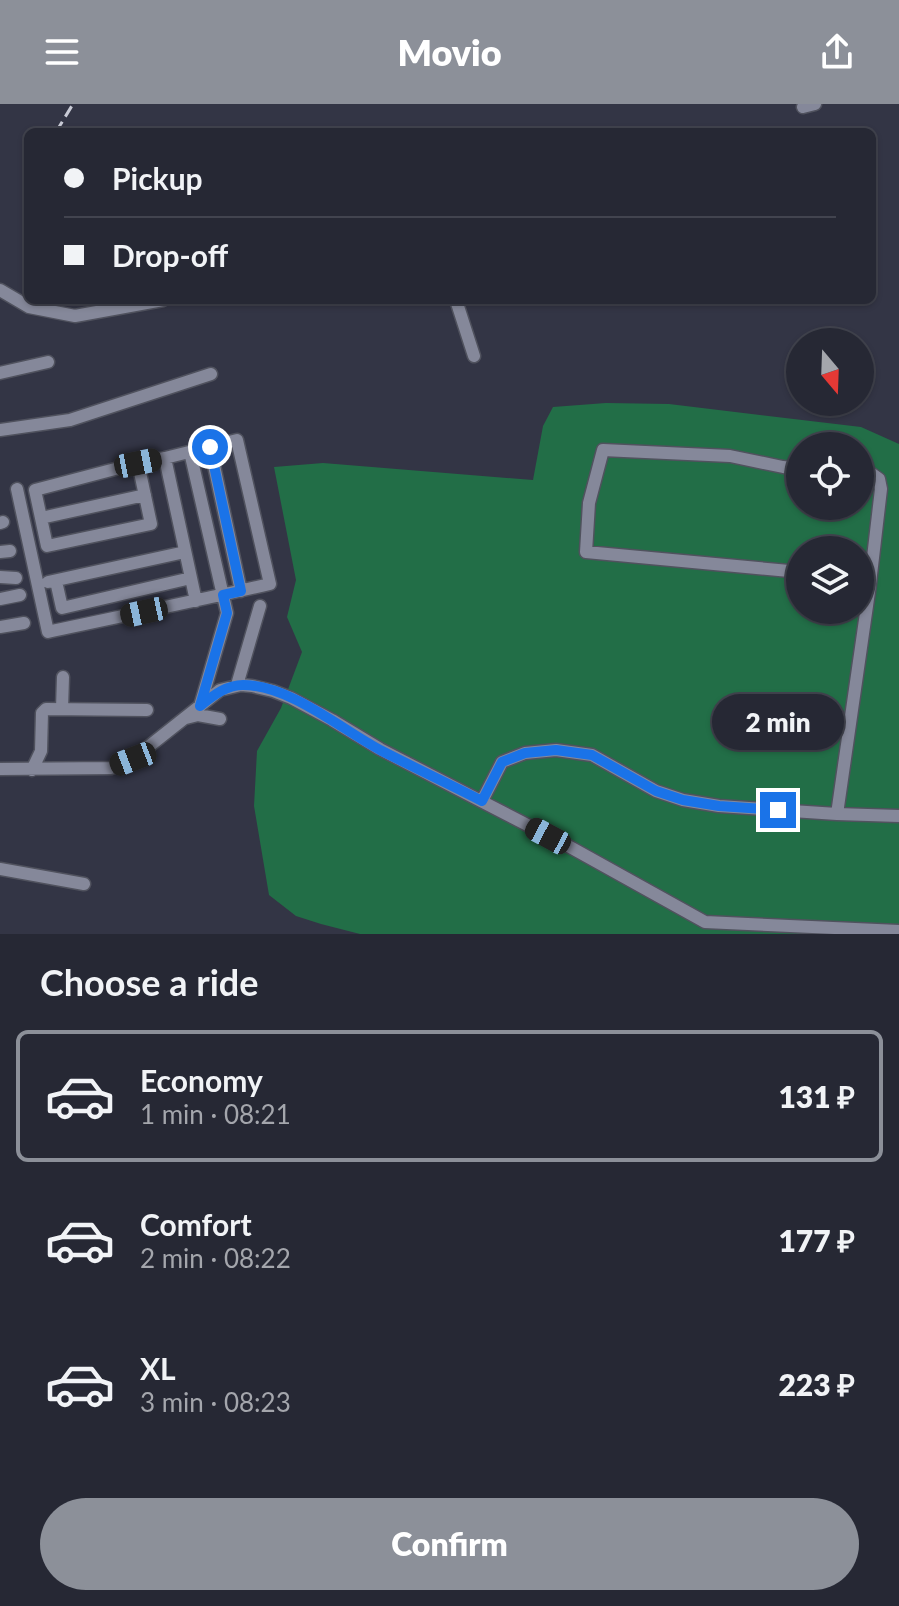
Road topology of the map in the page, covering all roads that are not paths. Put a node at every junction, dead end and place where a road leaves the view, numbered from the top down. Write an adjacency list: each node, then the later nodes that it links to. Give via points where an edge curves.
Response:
1 (0, 290): 2 (street, via 29,307 75,316)
2 (141, 304)
3 (457, 304): 4 (street)
4 (474, 356)
5 (48, 362): 6 (street)
6 (0, 373)
7 (211, 374): 8 (street, via 70,420)
8 (0, 430)
9 (210, 447): 10 (street); 28 (street); 28 (street, via 237,440 270,584)
10 (190, 452): 11 (street); 30 (street)
11 (165, 458): 12 (street); 21 (street)
12 (138, 463): 16 (street); 17 (street, via 35,490)
13 (786, 467): 22 (street, via 730,456 603,450 589,503 586,552)
14 (874, 475): 18 (street, via 881,489)
15 (17, 489): 20 (street)
16 (145, 495): 17 (street); 19 (street, via 151,524)
17 (41, 518): 19 (street)
18 (873, 536)
19 (47, 546): 20 (street)
20 (30, 549): 27 (street)
21 (185, 552): 25 (street); 26 (street)
22 (786, 571)
23 (0, 577): 24 (street)
24 (16, 578)
25 (191, 578): 32 (street); 34 (street)
26 (56, 581): 27 (street); 34 (street)
27 (37, 585): 38 (street, via 48,632)
28 (241, 591): 30 (street)
29 (20, 595): 31 (street)
30 (223, 595): 32 (street); 41 (street, via 227,613)
31 (0, 599)
32 (196, 601): 38 (street)
33 (260, 606): 40 (street)
34 (62, 608): 38 (street)
35 (24, 623): 37 (street)
36 (860, 624): 49 (street)
37 (0, 627)
38 (67, 628)
39 (63, 677): 42 (street)
40 (237, 685): 41 (street, via 220,690); 48 (street, via 291,698)
41 (200, 706): 44 (street)
42 (62, 709): 43 (street); 47 (street, via 42,713 41,751)
43 (147, 710)
44 (186, 718): 45 (street); 47 (street, via 133,759 111,768)
45 (220, 719)
46 (0, 769): 47 (street)
47 (32, 770)
48 (482, 801): 49 (street, via 502,762 556,750 592,755 683,800); 53 (street, via 705,922)
49 (837, 814): 50 (street)
50 (899, 816)
51 (0, 869): 52 (street)
52 (84, 884)
53 (899, 931)

